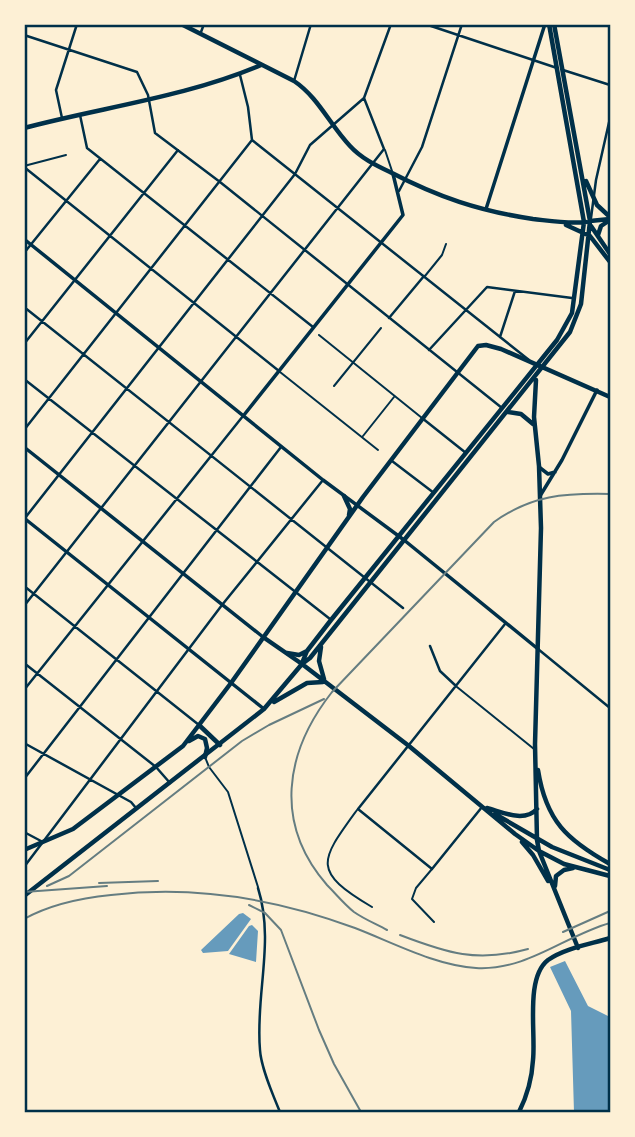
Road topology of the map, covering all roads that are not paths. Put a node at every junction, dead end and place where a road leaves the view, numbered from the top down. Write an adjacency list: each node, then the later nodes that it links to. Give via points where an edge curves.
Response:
1 (77, 24): 13 (street)
2 (181, 24): 11 (main road)
3 (204, 24): 11 (street)
4 (311, 24): 19 (street)
5 (391, 24): 21 (street)
6 (425, 24): 12 (street)
7 (462, 24): 12 (street)
8 (547, 24): 14 (street); 16 (main road)
9 (554, 24): 17 (main road)
10 (24, 35): 13 (street)
11 (200, 35): 15 (main road)
12 (459, 35): 14 (street); 38 (street, via 422,147)
13 (69, 49): 22 (street, via 137,72); 24 (street, via 56,90)
14 (533, 61): 16 (street); 45 (street)
15 (261, 65): 18 (main road); 19 (main road)
16 (556, 68): 17 (street); 49 (main road)
17 (563, 70): 20 (street); 35 (main road)
18 (240, 75): 22 (main road); 28 (street)
19 (294, 81): 26 (main road)
20 (611, 85)
21 (364, 98): 26 (street); 29 (street)
22 (148, 100): 23 (main road); 30 (street, via 155,133)
23 (80, 114): 24 (main road); 32 (street, via 86,148)
24 (62, 118): 27 (main road)
25 (611, 118): 42 (street)
26 (333, 125): 33 (main road); 36 (street, via 310,145)
27 (24, 128)
28 (252, 140): 36 (street); 39 (street)
29 (384, 149): 33 (street); 37 (street)
30 (178, 150): 39 (street); 40 (street)
31 (66, 155): 34 (street)
32 (100, 159): 40 (street); 43 (street)
33 (373, 164): 37 (main road); 44 (street)
34 (25, 168): 43 (street)
35 (581, 172): 42 (main road); 49 (main road)
36 (295, 174): 44 (street); 46 (street)
37 (393, 174): 38 (main road); 41 (street)
38 (404, 180): 41 (street); 45 (main road)
39 (220, 182): 46 (street); 50 (street)
40 (144, 192): 50 (street); 53 (street)
41 (398, 192): 56 (street, via 403,215)
42 (593, 199): 47 (main road); 49 (street)
43 (65, 202): 53 (street); 57 (street)
44 (337, 208): 56 (street); 59 (street)
45 (485, 210): 48 (main road)
46 (262, 216): 59 (street); 62 (street)
47 (611, 219): 49 (main road); 52 (main road)
48 (562, 223): 49 (main road); 51 (main road)
49 (588, 223): 51 (main road); 52 (main road); 54 (main road)
50 (186, 225): 62 (street); 64 (street)
51 (584, 232): 54 (main road); 70 (main road)
52 (598, 235): 61 (main road)
53 (109, 236): 64 (street); 66 (street)
54 (590, 236): 63 (main road); 89 (main road, via 578,317)
55 (24, 239): 57 (street)
56 (382, 243): 65 (street); 67 (street)
57 (31, 244): 60 (street); 66 (street)
58 (446, 244): 65 (street)
59 (303, 250): 67 (street); 69 (street)
60 (24, 253)
61 (611, 254)
62 (228, 259): 69 (street); 71 (street)
63 (611, 262)
64 (151, 268): 71 (street); 74 (street)
65 (424, 276): 73 (street); 75 (street)
66 (75, 279): 74 (street); 76 (street)
67 (347, 284): 75 (street); 77 (street)
68 (515, 291): 70 (street); 73 (street, via 487,287); 81 (street)
69 (270, 293): 77 (street); 80 (street)
70 (575, 298): 88 (main road, via 569,322)
71 (194, 303): 80 (street); 83 (street)
72 (24, 307): 76 (street)
73 (466, 310): 81 (street); 84 (street)
74 (117, 312): 83 (street); 85 (street)
75 (389, 318): 84 (street)
76 (42, 322): 82 (street); 85 (street)
77 (313, 327): 90 (street)
78 (381, 328): 87 (street)
79 (319, 335): 87 (street)
80 (236, 336): 90 (street); 94 (street)
81 (500, 337): 86 (street)
82 (24, 344)
83 (159, 346): 94 (street); 96 (street)
84 (429, 350): 91 (street)
85 (83, 355): 96 (street); 101 (street)
86 (531, 362): 88 (main road); 91 (main road, via 483,345 474,349)
87 (353, 363): 95 (street); 98 (street)
88 (537, 364): 89 (main road); 92 (main road); 102 (main road)
89 (545, 367): 92 (main road); 97 (main road); 99 (main road)
90 (279, 371): 104 (street); 110 (street)
91 (457, 373): 102 (street); 105 (main road)
92 (537, 377): 99 (main road); 103 (main road)
93 (24, 379): 101 (street)
94 (202, 380): 104 (street); 106 (street)
95 (334, 386)
96 (126, 389): 106 (street); 109 (street)
97 (597, 390): 100 (main road); 119 (street)
98 (394, 396): 105 (street); 110 (street)
99 (535, 397): 107 (main road)
100 (611, 397)
101 (49, 398): 108 (street); 109 (street)
102 (502, 408): 114 (main road)
103 (507, 412): 107 (main road, via 518,412); 133 (main road)
104 (244, 415): 112 (street); 115 (street)
105 (422, 418): 114 (street); 116 (main road)
106 (168, 423): 115 (street); 117 (street)
107 (534, 426): 118 (main road)
108 (24, 430)
109 (92, 432): 117 (street); 120 (street)
110 (362, 437): 113 (street)
111 (24, 447): 120 (street)
112 (282, 447): 121 (street); 122 (street)
113 (378, 450)
114 (466, 453): 123 (main road)
115 (211, 456): 122 (street); 126 (street)
116 (391, 460): 123 (street); 127 (main road)
117 (135, 464): 126 (street); 128 (street)
118 (539, 466): 119 (street, via 548,474); 125 (main road)
119 (555, 472): 125 (street)
120 (59, 475): 128 (street); 129 (street)
121 (323, 480): 124 (street); 130 (street)
122 (250, 487): 130 (street); 132 (street)
123 (434, 493): 133 (main road)
124 (344, 496): 127 (street); 131 (main road, via 350,509)
125 (540, 496): 156 (main road)
126 (177, 498): 132 (street); 134 (street)
127 (356, 505): 131 (main road); 133 (street)
128 (100, 508): 134 (street); 136 (street)
129 (24, 518): 136 (street)
130 (291, 519): 135 (street); 137 (street)
131 (347, 521): 135 (main road)
132 (218, 530): 137 (street); 138 (street)
133 (401, 538): 139 (main road); 140 (main road); 150 (street)
134 (142, 541): 138 (street); 141 (street)
135 (327, 548): 139 (street); 143 (main road)
136 (67, 551): 141 (street); 144 (street)
137 (256, 562): 143 (street); 145 (street)
138 (183, 574): 145 (street); 148 (street)
139 (365, 578): 140 (street); 149 (main road)
140 (371, 582): 147 (street); 153 (main road)
141 (108, 584): 148 (street); 151 (street)
142 (24, 586): 144 (street)
143 (296, 592): 149 (street); 152 (main road)
144 (34, 594): 146 (street); 151 (street)
145 (222, 605): 152 (street); 155 (street)
146 (24, 606)
147 (403, 608)
148 (149, 617): 155 (street); 159 (street)
149 (331, 620): 157 (main road)
150 (505, 624): 156 (street); 165 (street)
151 (75, 627): 159 (street); 162 (street)
152 (263, 637): 158 (main road); 163 (main road)
153 (323, 642): 161 (main road); 164 (main road, via 318,661)
154 (430, 646): 165 (street, via 440,671)
155 (189, 648): 163 (street); 167 (street)
156 (538, 649): 170 (street); 179 (main road)
157 (307, 651): 158 (main road); 161 (main road)
158 (287, 653): 161 (main road)
159 (116, 661): 167 (street); 168 (street)
160 (24, 663): 162 (street)
161 (302, 664): 164 (main road); 169 (main road)
162 (38, 674): 166 (street); 168 (street)
163 (231, 683): 169 (street); 171 (main road)
164 (327, 683): 169 (main road, via 307,682); 178 (main road)
165 (456, 686): 178 (street); 179 (street)
166 (24, 690)
167 (158, 693): 171 (street); 174 (street)
168 (79, 707): 174 (street); 180 (street)
169 (266, 707): 176 (main road)
170 (611, 708)
171 (199, 725): 172 (main road); 176 (main road)
172 (194, 732): 173 (main road); 177 (main road)
173 (201, 737): 177 (main road); 181 (main road, via 207,744)
174 (121, 740): 182 (street); 184 (street)
175 (24, 743): 180 (street)
176 (220, 745): 181 (main road)
177 (183, 746): 182 (main road)
178 (409, 746): 187 (main road); 190 (street)
179 (535, 750): 188 (main road); 197 (main road, via 542,792 559,827 575,843)
180 (44, 754): 183 (street); 184 (street)
181 (205, 757): 185 (main road); 203 (street, via 228,792)
182 (156, 766): 185 (street); 186 (main road)
183 (24, 779)
184 (91, 779): 186 (street); 194 (street)
185 (170, 783): 189 (main road)
186 (120, 795): 189 (street); 194 (main road, via 73,829)
187 (482, 807): 188 (main road, via 525,816); 192 (main road); 193 (main road); 199 (street)
188 (537, 808): 193 (main road)
189 (137, 809): 204 (main road)
190 (358, 809): 199 (street); 206 (street, via 331,846 328,868 346,891)
191 (24, 832): 194 (street)
192 (515, 834): 196 (main road); 205 (main road, via 533,855)
193 (537, 840): 196 (main road); 201 (main road)
194 (43, 843): 195 (main road); 198 (street)
195 (24, 850)
196 (539, 851): 200 (main road); 205 (main road)
197 (611, 864)
198 (24, 867)
199 (432, 869): 207 (street, via 412,900)
200 (580, 869): 202 (main road); 205 (main road, via 567,869 556,876)
201 (611, 870)
202 (611, 876)
203 (258, 888): 210 (street, via 265,913 266,948 260,1052)
204 (24, 896)
205 (556, 898): 209 (main road)
206 (372, 907)
207 (433, 922)
208 (611, 938): 209 (main road)
209 (578, 948): 211 (main road, via 547,961 536,978 533,1061)
210 (280, 1112)
211 (519, 1112)

